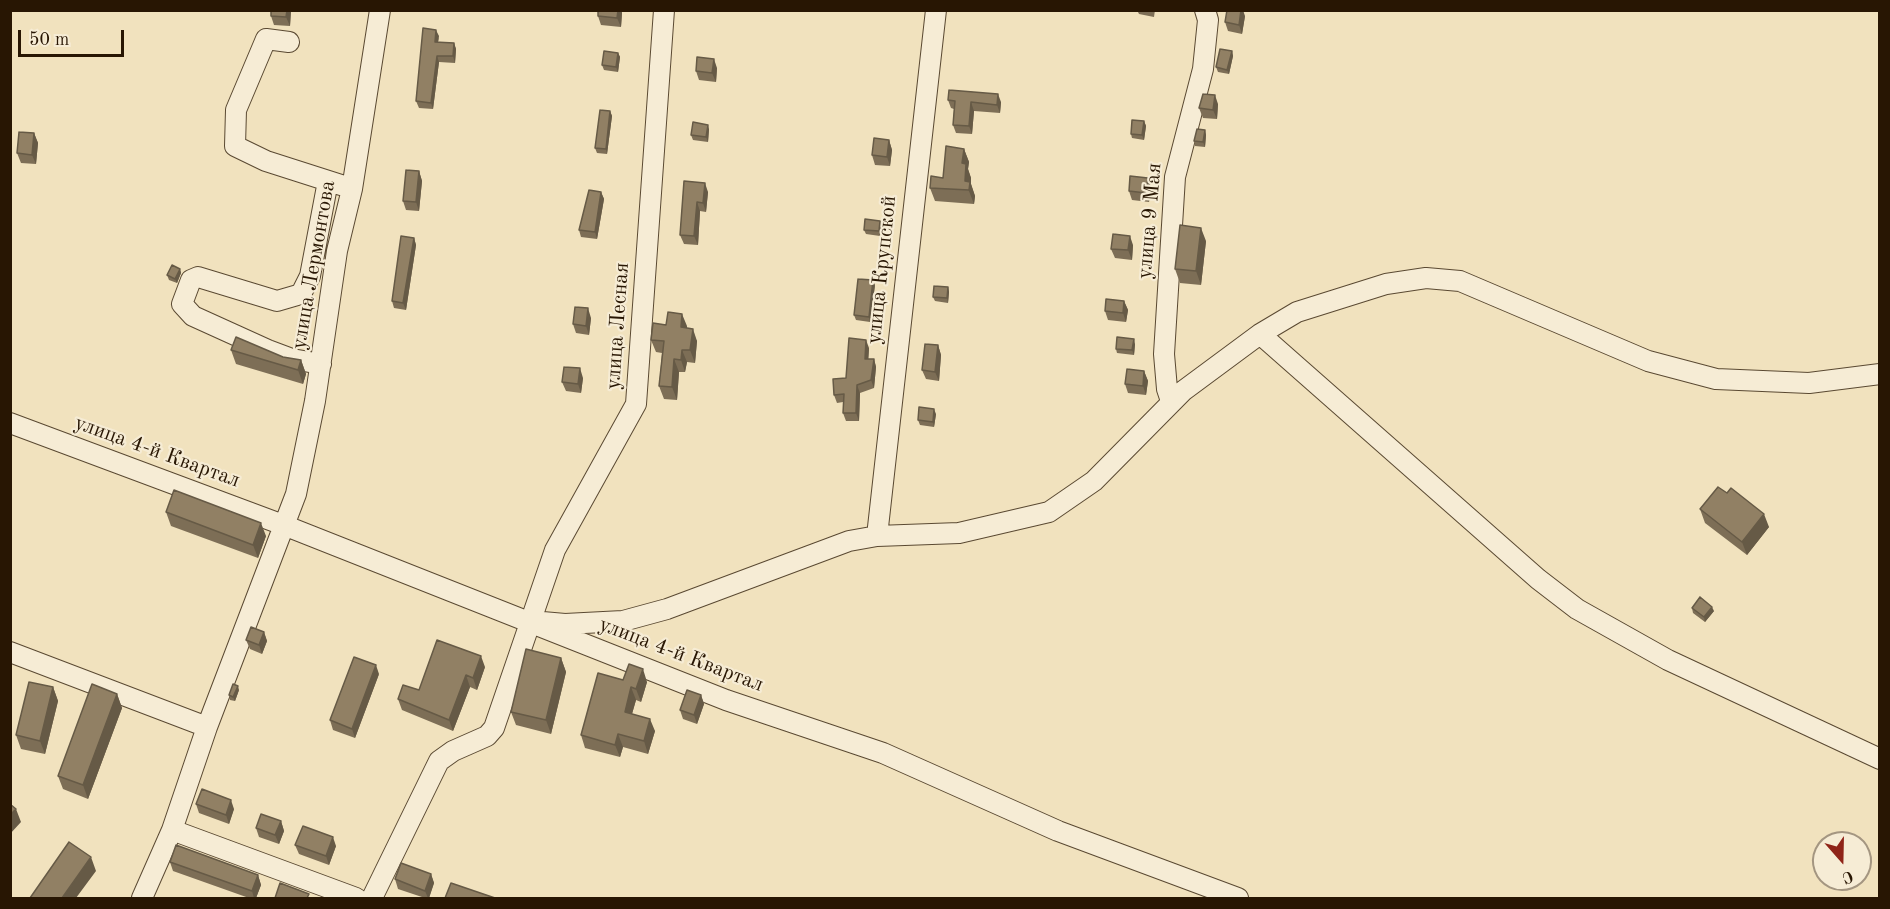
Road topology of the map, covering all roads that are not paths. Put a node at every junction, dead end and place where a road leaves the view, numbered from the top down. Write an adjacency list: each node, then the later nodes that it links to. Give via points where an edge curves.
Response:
1 (380, 10): 7 (street, улица Лермонтова)
2 (664, 10): 15 (street, улица Лесная, via 636,404 564,531)
3 (936, 10): 14 (street, улица Крупской)
4 (1204, 10): 11 (street, улица 9 Мая, via 1208,20 1203,69 1175,177 1164,354)
5 (289, 42): 6 (street, via 266,39 236,110 235,146 266,161)
6 (328, 181): 7 (street); 9 (street, via 310,276 297,297 271,300 198,277 191,280 182,304 193,316 268,350)
7 (352, 189): 9 (street, улица Лермонтова, via 334,267)
8 (1260, 334): 10 (street, via 1297,312 1364,290 1409,280 1443,278 1479,287 1648,361 1716,379 1809,383); 11 (street); 18 (street, via 1538,579 1587,616 1668,660)
9 (321, 364): 13 (street, улица Лермонтова, via 302,472)
10 (1880, 374)
11 (1172, 401): 14 (street, via 1094,481 1049,512 959,533)
12 (10, 423): 13 (street, улица 4-й Квартал)
13 (286, 526): 15 (street, улица 4-й Квартал); 17 (street)
14 (877, 536): 15 (street, via 849,541 667,609 623,621)
15 (531, 621): 22 (street, улица Лесная, via 494,728 487,736 439,761); 23 (street, улица 4-й Квартал, via 715,696 883,753 1059,831)
16 (10, 652): 17 (street)
17 (207, 727): 19 (street)
18 (1880, 759)
19 (172, 830): 20 (street); 21 (street)
20 (142, 898)
21 (356, 898)
22 (372, 898)
23 (1238, 898)

